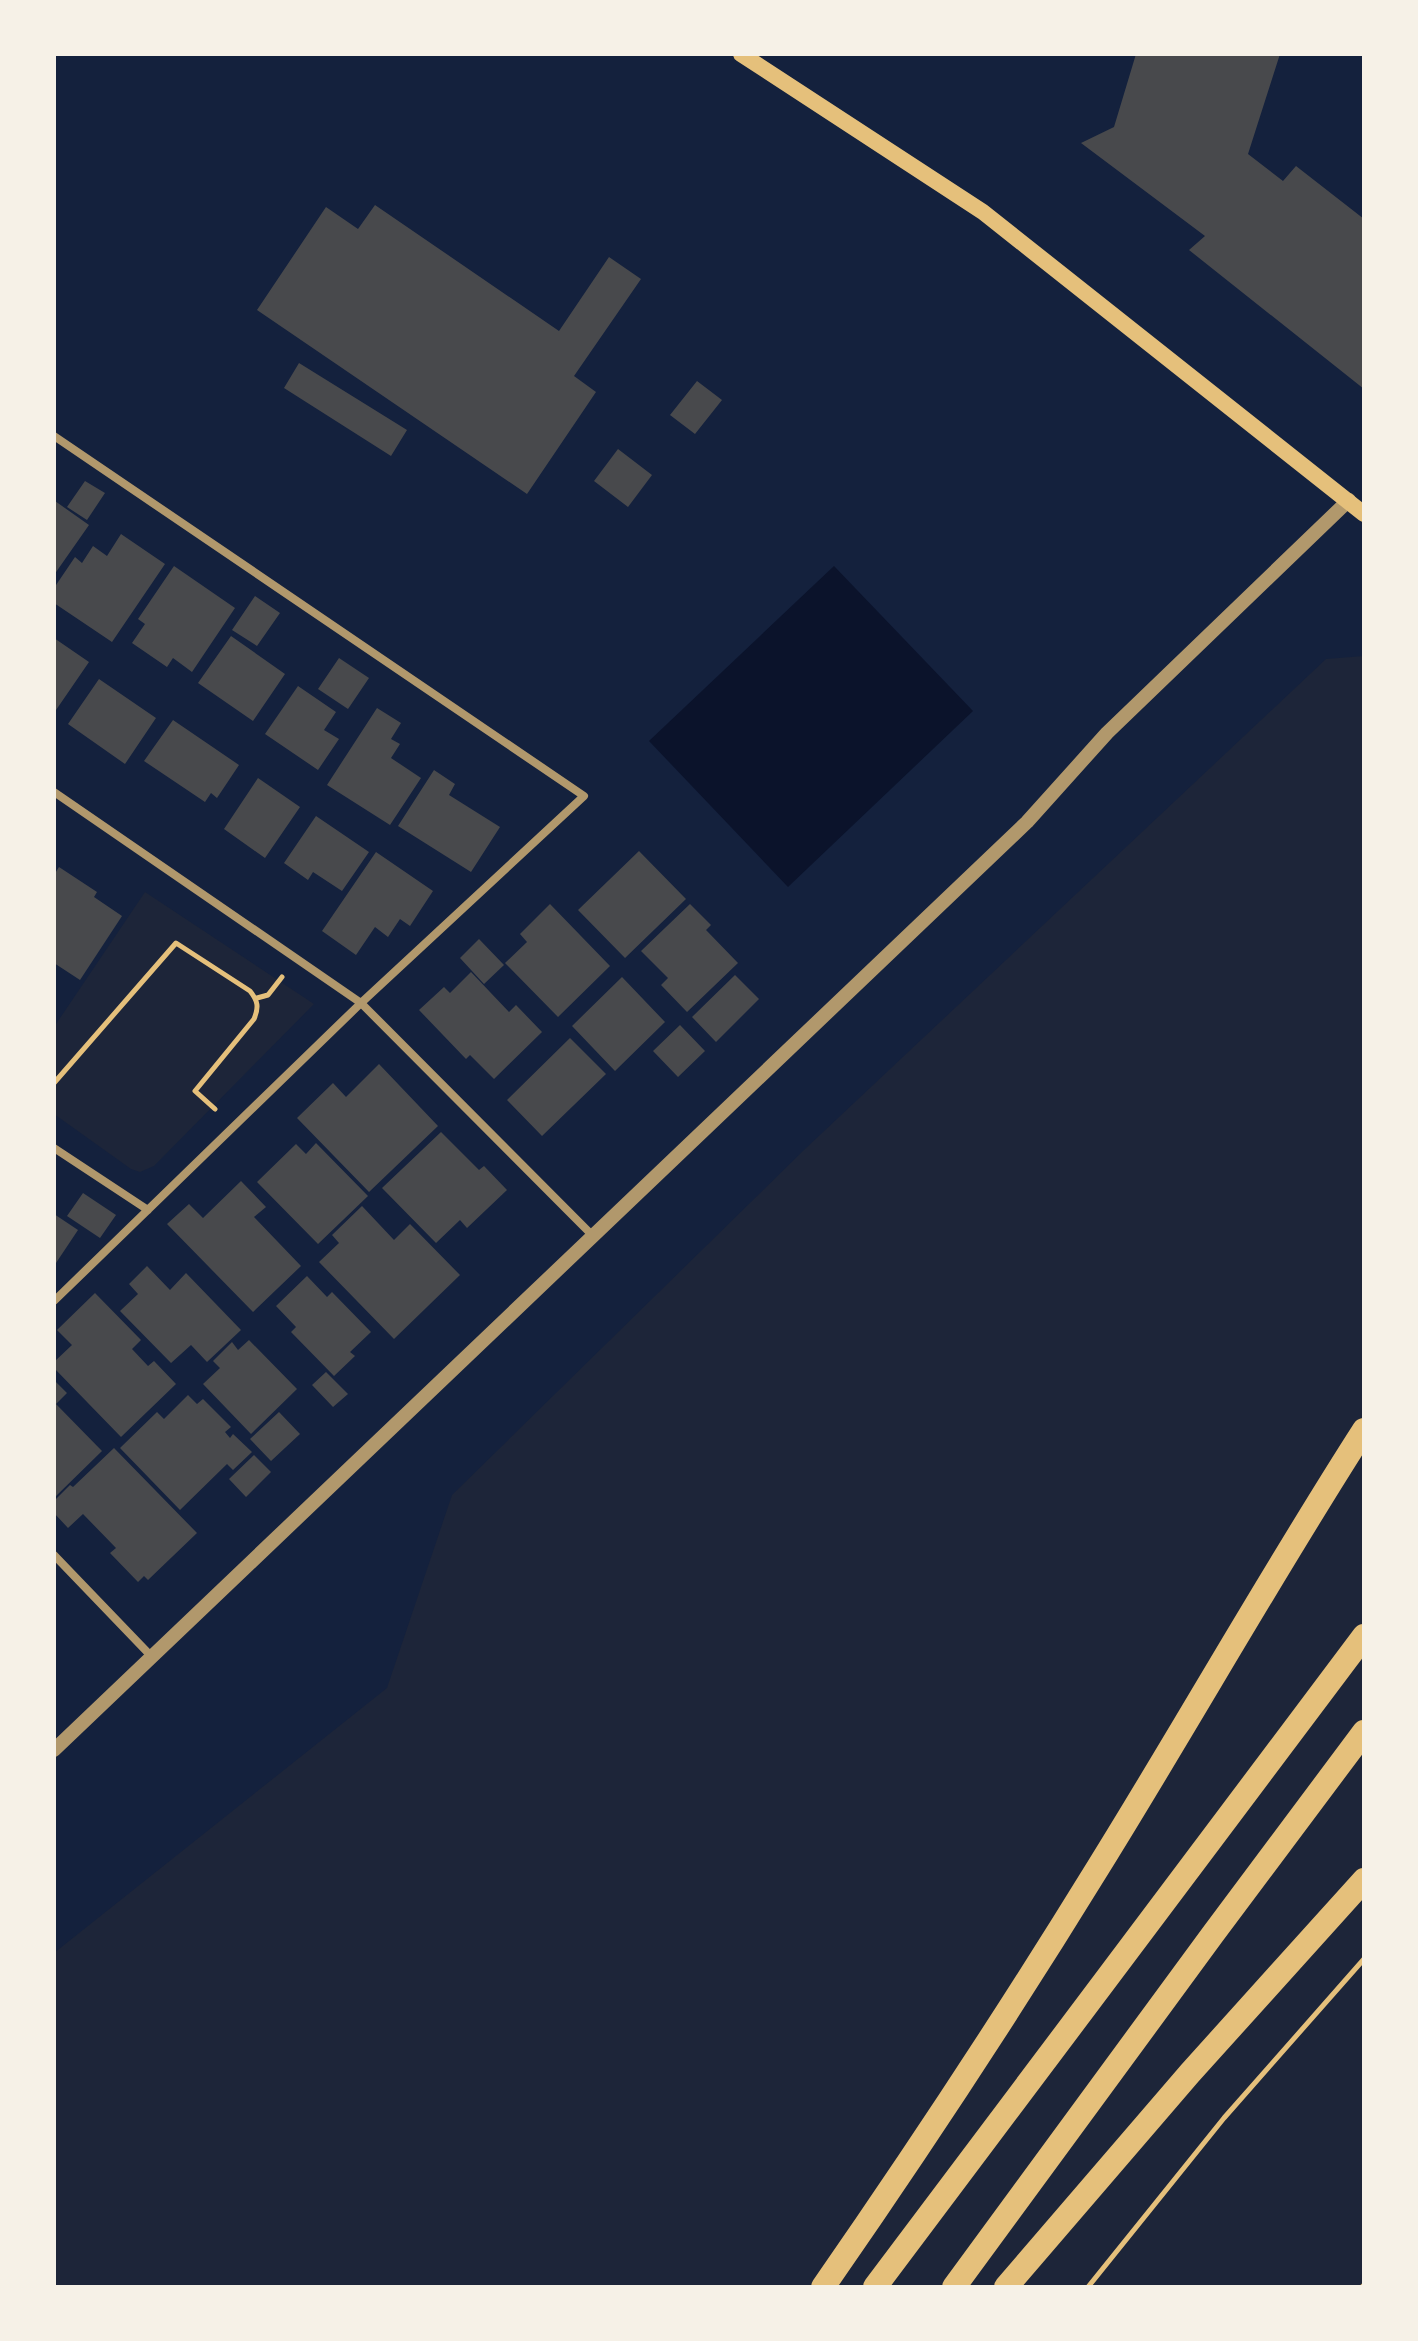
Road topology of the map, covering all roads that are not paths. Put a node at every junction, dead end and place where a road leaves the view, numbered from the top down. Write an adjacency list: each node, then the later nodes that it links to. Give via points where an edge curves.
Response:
1 (741, 54): 3 (main road, via 983,212)
2 (54, 436): 6 (street, via 584,796)
3 (1349, 500): 4 (main road); 9 (street, via 1107,733 1027,822)
4 (1364, 514)
5 (54, 792): 6 (street)
6 (361, 1003): 8 (street); 9 (street)
7 (54, 1148): 8 (street)
8 (148, 1210): 10 (street)
9 (594, 1237): 14 (street)
10 (54, 1301)
11 (1364, 1430): 18 (highway, via 1083,1891 926,2139)
12 (54, 1555): 14 (street)
13 (1364, 1636): 19 (highway)
14 (152, 1657): 16 (street)
15 (1364, 1732): 20 (highway)
16 (54, 1750)
17 (1364, 1880): 21 (highway)
18 (823, 2287)
19 (875, 2287)
20 (954, 2287)
21 (1006, 2287)

